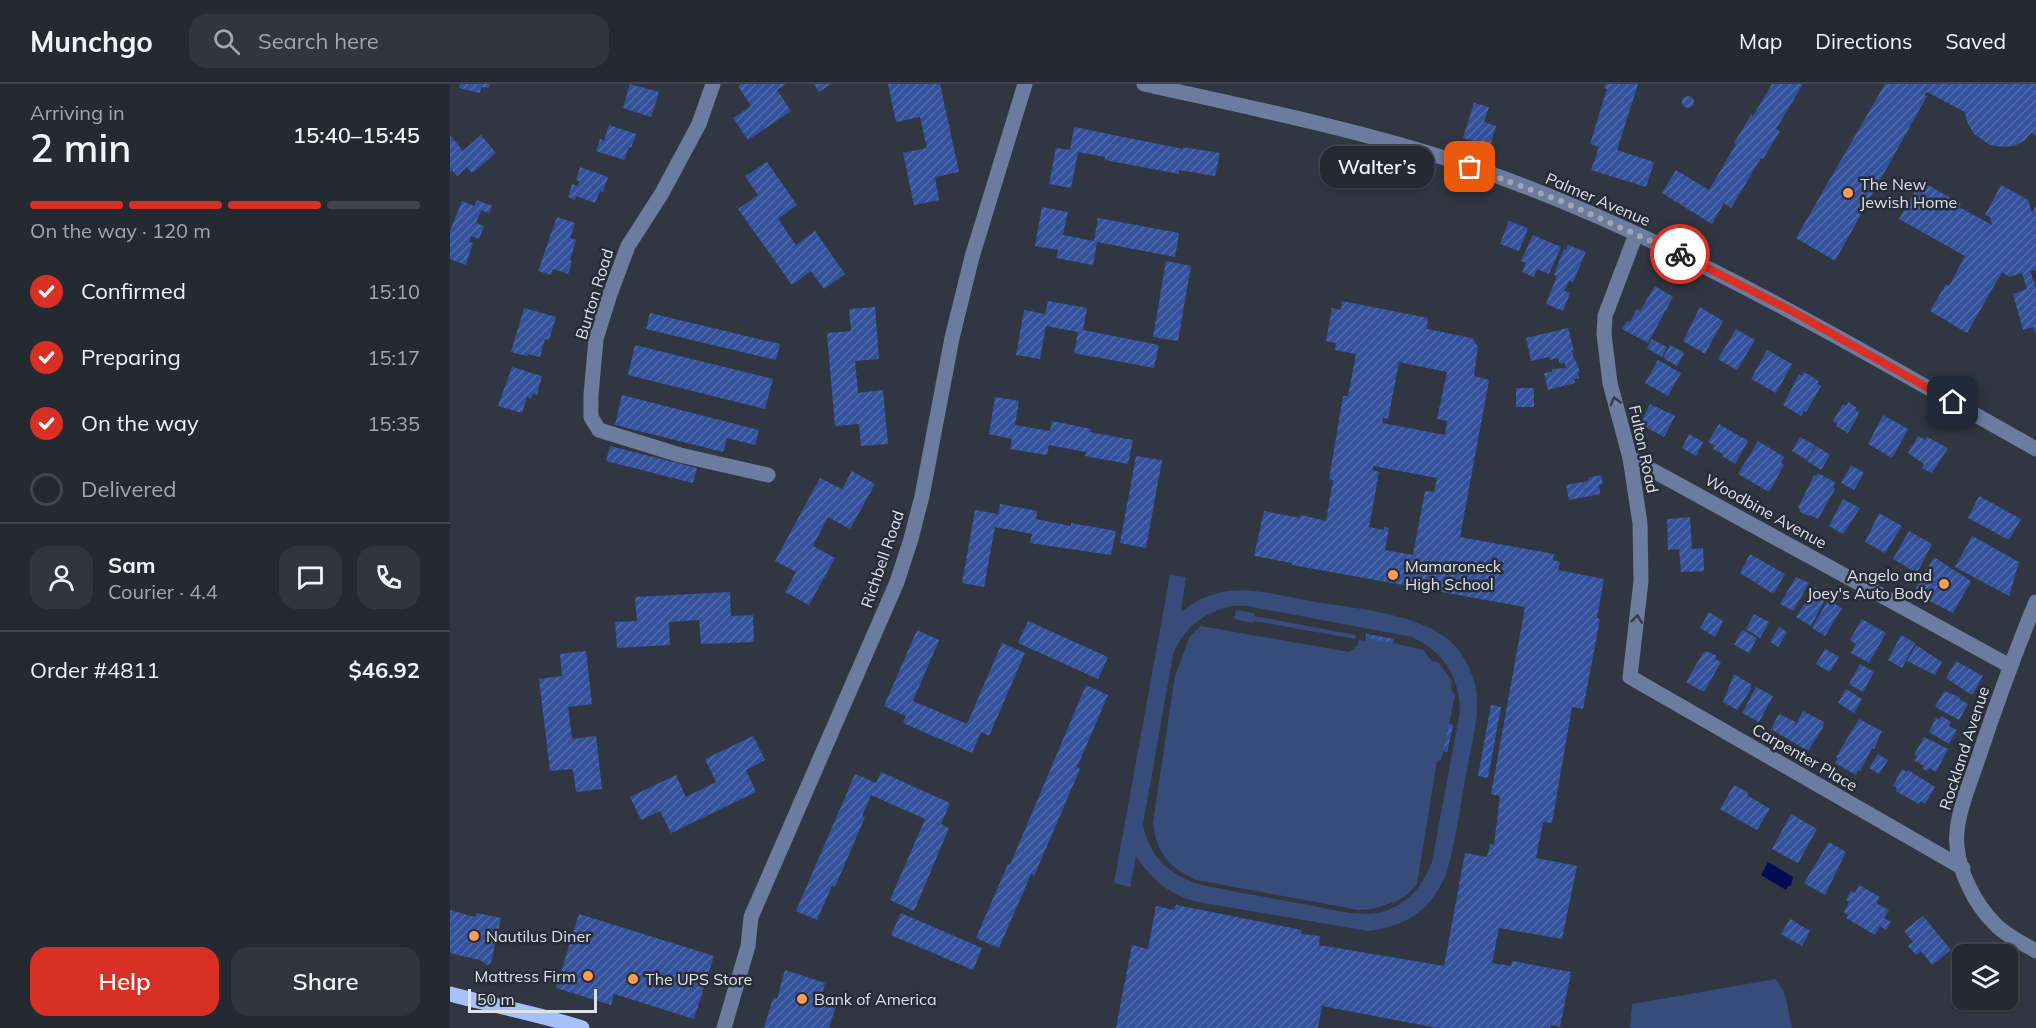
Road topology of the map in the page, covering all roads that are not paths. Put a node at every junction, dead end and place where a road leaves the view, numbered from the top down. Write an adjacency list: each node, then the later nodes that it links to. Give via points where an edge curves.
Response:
1 (713, 84): 7 (street, Burton Road, via 699,124 628,246 610,294 596,339 591,417 599,430 680,455)
2 (1025, 84): 15 (street, Richbell Road, via 972,256 912,539 897,582 751,917 748,946)
3 (1144, 84): 4 (street, Palmer Avenue, via 1380,139 1452,160)
4 (1636, 234): 5 (street, Palmer Avenue, via 1772,301); 6 (street, Fulton Road, one-way to 4, via 1610,383 1604,334 1605,316)
5 (2036, 449)
6 (1630, 458): 9 (street, Woodbine Avenue); 10 (street, Fulton Road, one-way to 6, via 1641,581 1640,523)
7 (768, 475)
8 (2036, 602): 9 (street, Rockland Avenue)
9 (2010, 666): 11 (street, Rockland Avenue, via 1957,829)
10 (1630, 677): 11 (street, Carpenter Place)
11 (1963, 868): 12 (street, Rockland Avenue, via 1981,908 1995,925)
12 (2036, 951)
13 (450, 994): 14 (main road)
14 (582, 1028)
15 (724, 1028)

